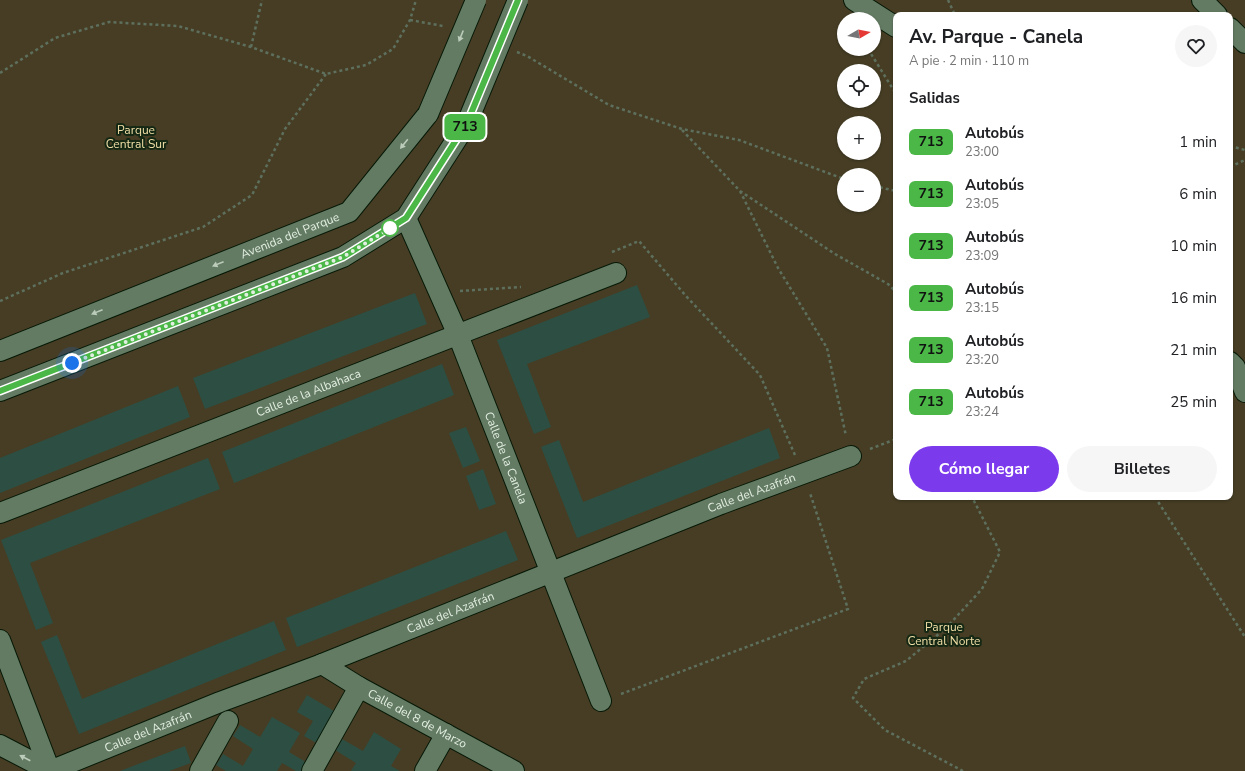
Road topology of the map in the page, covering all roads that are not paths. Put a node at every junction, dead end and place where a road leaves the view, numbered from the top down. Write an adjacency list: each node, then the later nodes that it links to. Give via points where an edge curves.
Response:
1 (476, 0): 12 (street, Avenida del Parque, one-way to 12, bridge, via 428,114 349,212)
2 (518, 0): 9 (street, bridge, via 467,123)
3 (854, 0): 6 (street)
4 (1202, 0): 5 (street)
5 (1214, 12)
6 (893, 24)
7 (1233, 31): 8 (street)
8 (1245, 43)
9 (406, 218): 11 (street, Calle de la Canela); 14 (street, via 343,257)
10 (616, 273): 11 (street, Calle de la Albahaca)
11 (458, 335): 17 (street, Calle de la Albahaca); 18 (street, Calle de la Canela)
12 (0, 351)
13 (1233, 365): 15 (street)
14 (0, 391)
15 (1245, 392)
16 (851, 456): 18 (street, Calle del Azafrán)
17 (0, 513)
18 (551, 572): 20 (street, Calle del Azafrán); 22 (street, Calle de la Canela)
19 (0, 640): 26 (street)
20 (322, 664): 21 (street, Calle del 8 de Marzo); 26 (street, Calle del Azafrán)
21 (359, 687): 24 (street, Calle del 8 de Marzo); 28 (street)
22 (601, 701)
23 (228, 721): 27 (street)
24 (446, 734): 29 (street); 30 (street, Calle del 8 de Marzo)
25 (0, 745): 26 (street, one-way to 25)
26 (50, 771)
27 (200, 771)
28 (312, 771)
29 (425, 771)
30 (514, 771)

